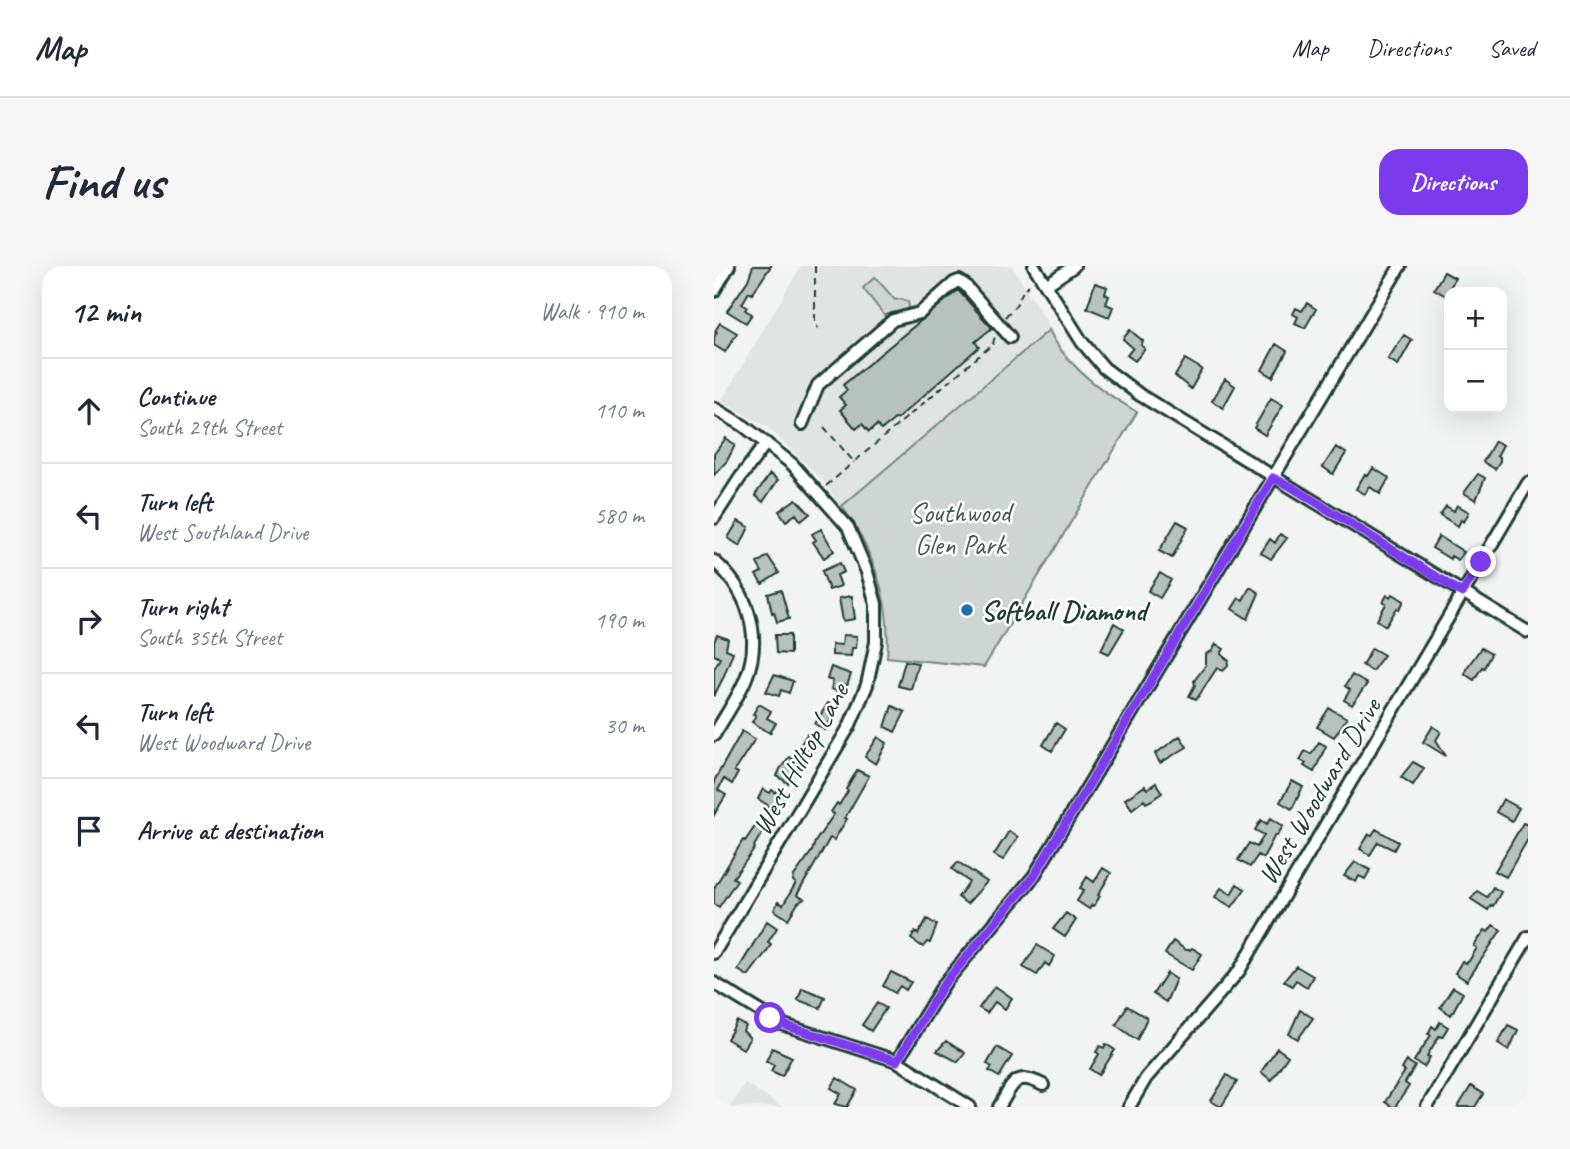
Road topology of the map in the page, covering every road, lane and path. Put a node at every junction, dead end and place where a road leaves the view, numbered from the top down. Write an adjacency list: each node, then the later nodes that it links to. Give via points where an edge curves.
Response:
1 (729, 266): 8 (street)
2 (816, 266): 10 (path)
3 (1034, 266): 7 (street)
4 (1074, 266): 7 (street)
5 (1399, 266): 18 (street)
6 (1029, 285): 9 (path)
7 (1046, 285): 18 (street, via 1104,368)
8 (714, 291)
9 (1008, 312)
10 (818, 329)
11 (996, 329): 17 (path, via 993,344)
12 (1010, 337): 14 (street, via 965,285 954,283 920,313 893,320 818,385)
13 (714, 408): 16 (street, West Hilltop Lane)
14 (802, 424)
15 (824, 428): 17 (path)
16 (766, 443): 21 (street); 27 (street, West Hilltop Lane, via 810,482 848,527 876,604 876,642 867,685 849,727)
17 (854, 462): 20 (path)
18 (1273, 478): 23 (street); 29 (street, via 1034,876 944,984)
19 (1528, 483): 23 (street, West Woodward Drive)
20 (826, 485)
21 (714, 518)
22 (714, 561): 25 (street, via 743,596 753,626 753,644 747,676)
23 (1462, 593): 24 (street); 33 (street, West Woodward Drive, via 1239,971 1146,1078)
24 (1528, 632)
25 (714, 735)
26 (1528, 937): 34 (street)
27 (714, 953)
28 (714, 983): 29 (street, via 781,1024)
29 (897, 1061): 31 (street)
30 (1043, 1085): 32 (street, via 1031,1078 1017,1080)
31 (970, 1107)
32 (999, 1107)
33 (1129, 1107)
34 (1427, 1107)

